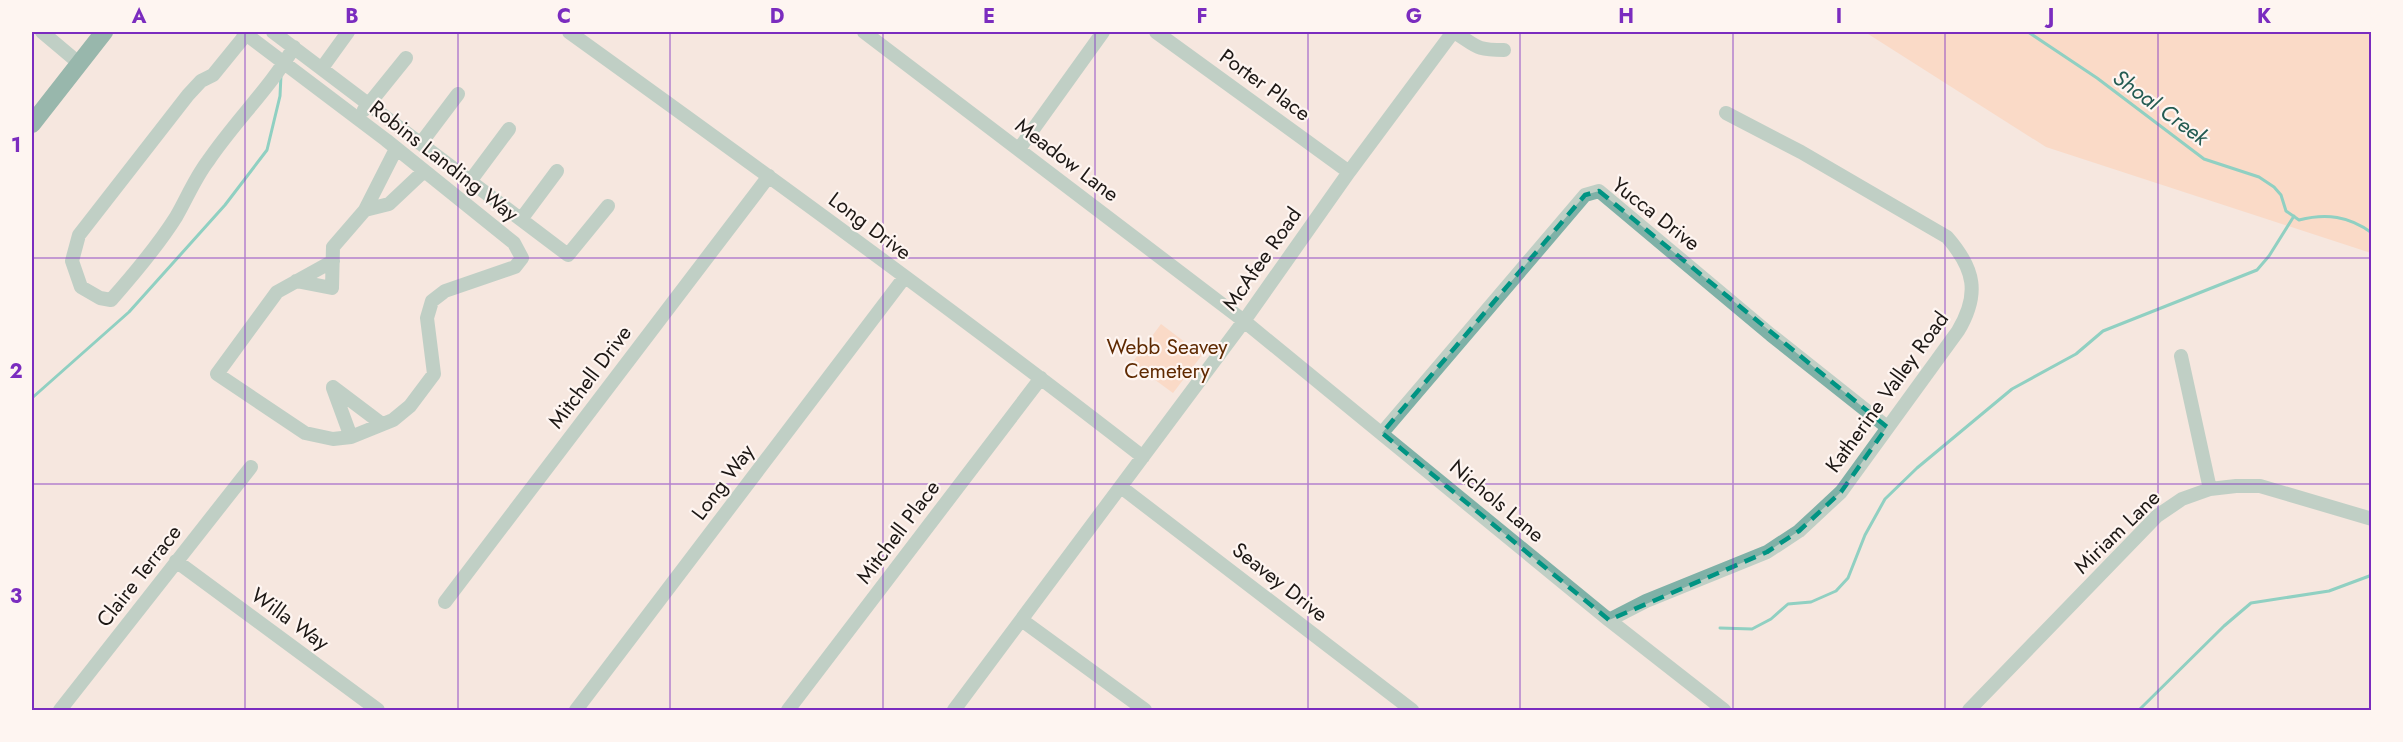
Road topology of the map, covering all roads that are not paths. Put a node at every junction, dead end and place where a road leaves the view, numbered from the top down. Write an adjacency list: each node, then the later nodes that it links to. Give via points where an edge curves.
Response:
1 (42, 32): 15 (street)
2 (104, 32): 15 (main road)
3 (245, 32): 14 (street, Robins Landing Way); 14 (street, Robins Landing Way, via 213,75 188,95 79,235 72,261 81,287 111,300 175,218 206,162)
4 (273, 32): 11 (street, Robins Landing Way)
5 (348, 32): 16 (street)
6 (569, 32): 31 (street, Long Drive)
7 (864, 32): 27 (street, Meadow Lane)
8 (1103, 32): 27 (street)
9 (1156, 32): 30 (street, Porter Place)
10 (1453, 32): 12 (street, via 1482,50); 30 (street, McAfee Road)
11 (294, 47): 14 (street); 16 (street, Robins Landing Way)
12 (1504, 50)
13 (406, 58): 19 (street)
14 (285, 63): 17 (street, Robins Landing Way)
15 (80, 64): 22 (main road)
16 (328, 72): 17 (street); 19 (street, Robins Landing Way)
17 (322, 92): 21 (street, Robins Landing Way)
18 (458, 94): 25 (street)
19 (370, 104): 21 (street); 23 (street, Robins Landing Way)
20 (1726, 113): 43 (street, Katherine Valley Road, via 1898,207 1947,237 1961,253 1972,278 1968,314)
21 (357, 118): 26 (street, Robins Landing Way)
22 (32, 124)
23 (398, 125): 25 (street, Robins Landing Way); 26 (street)
24 (509, 129): 32 (street)
25 (421, 143): 32 (street, Robins Landing Way)
26 (391, 145): 29 (street, Robins Landing Way); 34 (street)
27 (1019, 149): 39 (street, Meadow Lane)
28 (557, 171): 35 (street)
29 (423, 172): 34 (street, via 389,204); 42 (street, Robins Landing Way, via 514,243 522,258 515,267 445,291 432,301 427,318 434,374 411,406)
30 (1349, 172): 39 (street, McAfee Road)
31 (769, 176): 37 (street, Long Drive); 52 (street, Mitchell Drive)
32 (471, 180): 35 (street, Robins Landing Way)
33 (608, 206): 35 (street, Robins Landing Way, via 568,255)
34 (365, 210): 36 (street, via 333,247)
35 (522, 218)
36 (333, 261): 38 (street); 38 (street, via 332,288)
37 (904, 278): 41 (street, Long Drive); 57 (street, Long Way)
38 (296, 280): 45 (street, Robins Landing Way, via 277,292 217,374 305,433 333,439)
39 (1244, 321): 44 (street, Nichols Lane); 46 (street, McAfee Road)
40 (2181, 356): 49 (street)
41 (1041, 378): 46 (street, Long Drive); 58 (street, Mitchell Place)
42 (382, 424): 45 (street, Robins Landing Way); 45 (street, via 333,387)
43 (1887, 427): 44 (street, Yucca Drive, via 1599,191 1585,195); 53 (street, Katherine Valley Road, via 1841,492 1798,531 1767,552)
44 (1382, 433): 53 (street, Nichols Lane)
45 (351, 437)
46 (1143, 457): 48 (street, McAfee Road)
47 (251, 467): 51 (street, Claire Terrace)
48 (1121, 487): 54 (street, McAfee Road); 61 (street, Seavey Drive)
49 (2210, 489): 50 (street, Miriam Lane, via 2260,486); 63 (street, Miriam Lane, via 2182,499 2157,516)
50 (2372, 519)
51 (176, 561): 55 (street, Claire Terrace); 56 (street, Willa Way)
52 (445, 603)
53 (1609, 620): 62 (street, Nichols Lane)
54 (1023, 621): 59 (street, McAfee Road); 60 (street)
55 (60, 711)
56 (378, 711)
57 (576, 711)
58 (788, 711)
59 (954, 711)
60 (1145, 711)
61 (1412, 711)
62 (1724, 711)
63 (1970, 711)

